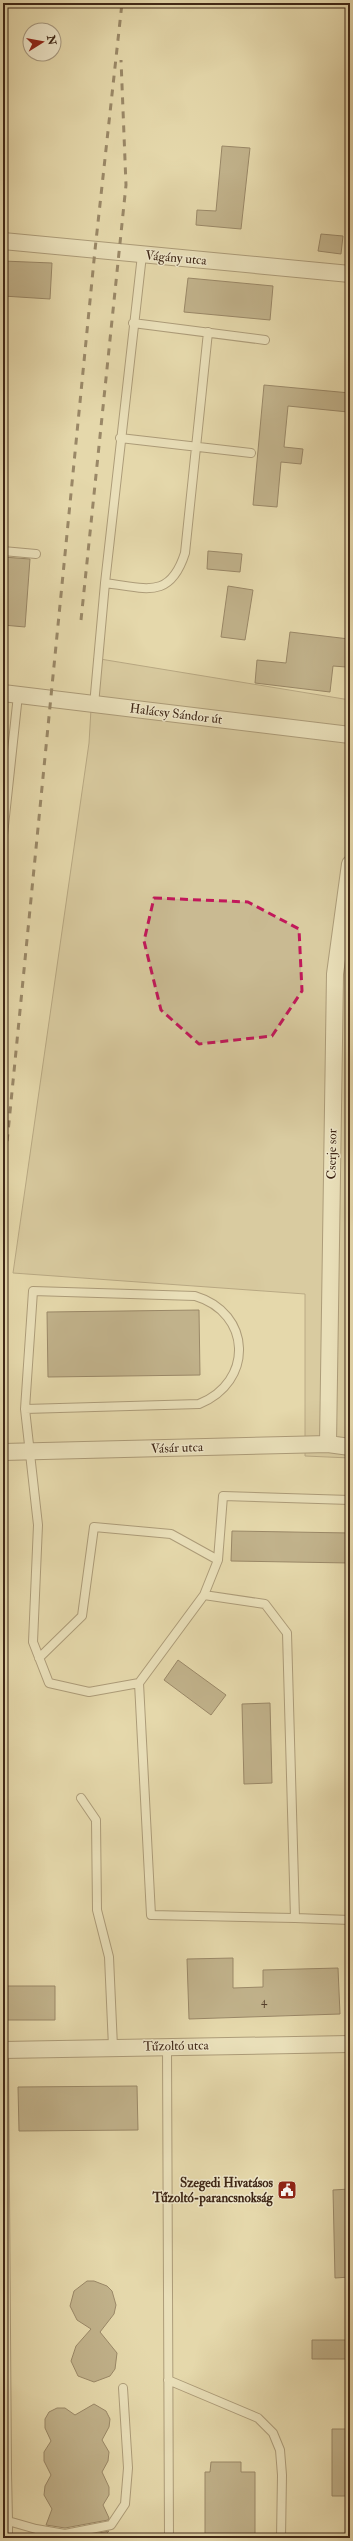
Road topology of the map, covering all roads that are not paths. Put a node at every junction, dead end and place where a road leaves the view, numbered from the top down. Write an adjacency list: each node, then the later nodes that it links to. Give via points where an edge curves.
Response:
1 (3, 241): 2 (street, Vágány utca)
2 (142, 255): 3 (street, Vágány utca); 4 (lane)
3 (350, 274)
4 (133, 323): 5 (lane); 7 (lane)
5 (208, 332): 6 (lane); 8 (lane)
6 (265, 340)
7 (120, 438): 8 (lane); 12 (lane)
8 (196, 447): 9 (lane); 12 (lane, via 185,553 180,570 171,582 150,588)
9 (251, 453)
10 (3, 551): 11 (lane)
11 (36, 554)
12 (105, 583): 14 (lane)
13 (10, 694): 14 (street, Halácsy Sándor út); 16 (lane)
14 (94, 704): 15 (street, Halácsy Sándor út)
15 (350, 735)
16 (7, 762): 17 (lane)
17 (3, 835)
18 (350, 864): 19 (street, Cserje sor)
19 (346, 913): 21 (street, Cserje sor, via 335,974)
20 (25, 1409): 20 (lane, via 199,1404 220,1393 234,1374 240,1351 235,1330 223,1312 205,1299 195,1296 33,1290); 23 (lane)
21 (328, 1444): 22 (street, Vásár utca); 23 (street, Vásár utca)
22 (350, 1447)
23 (29, 1451): 24 (street, Vásár utca); 28 (lane, via 38,1525 33,1642)
24 (3, 1452)
25 (350, 1500): 26 (lane, via 223,1496)
26 (218, 1560): 27 (lane); 28 (lane, via 171,1534 94,1527 82,1616)
27 (204, 1595): 29 (lane); 31 (lane, via 265,1604 287,1633)
28 (39, 1658): 29 (lane, via 49,1683 89,1692)
29 (139, 1684): 31 (lane, via 151,1915)
30 (82, 1798): 35 (lane, via 96,1820 97,1910 109,1957)
31 (294, 1918): 32 (lane)
32 (350, 1920)
33 (350, 2044): 34 (street, Tűzoltó utca)
34 (168, 2046): 35 (street, Tűzoltó utca); 38 (lane)
35 (113, 2047): 36 (street, Tűzoltó utca)
36 (4, 2050): 37 (lane)
37 (4, 2187): 40 (lane)
38 (168, 2380): 43 (lane); 44 (lane, via 258,2418 273,2433 280,2450 282,2475)
39 (124, 2388): 41 (lane, via 128,2468 125,2504 111,2525 65,2534)
40 (5, 2472): 41 (lane)
41 (8, 2521): 42 (lane)
42 (8, 2538)
43 (169, 2538)
44 (281, 2538)

